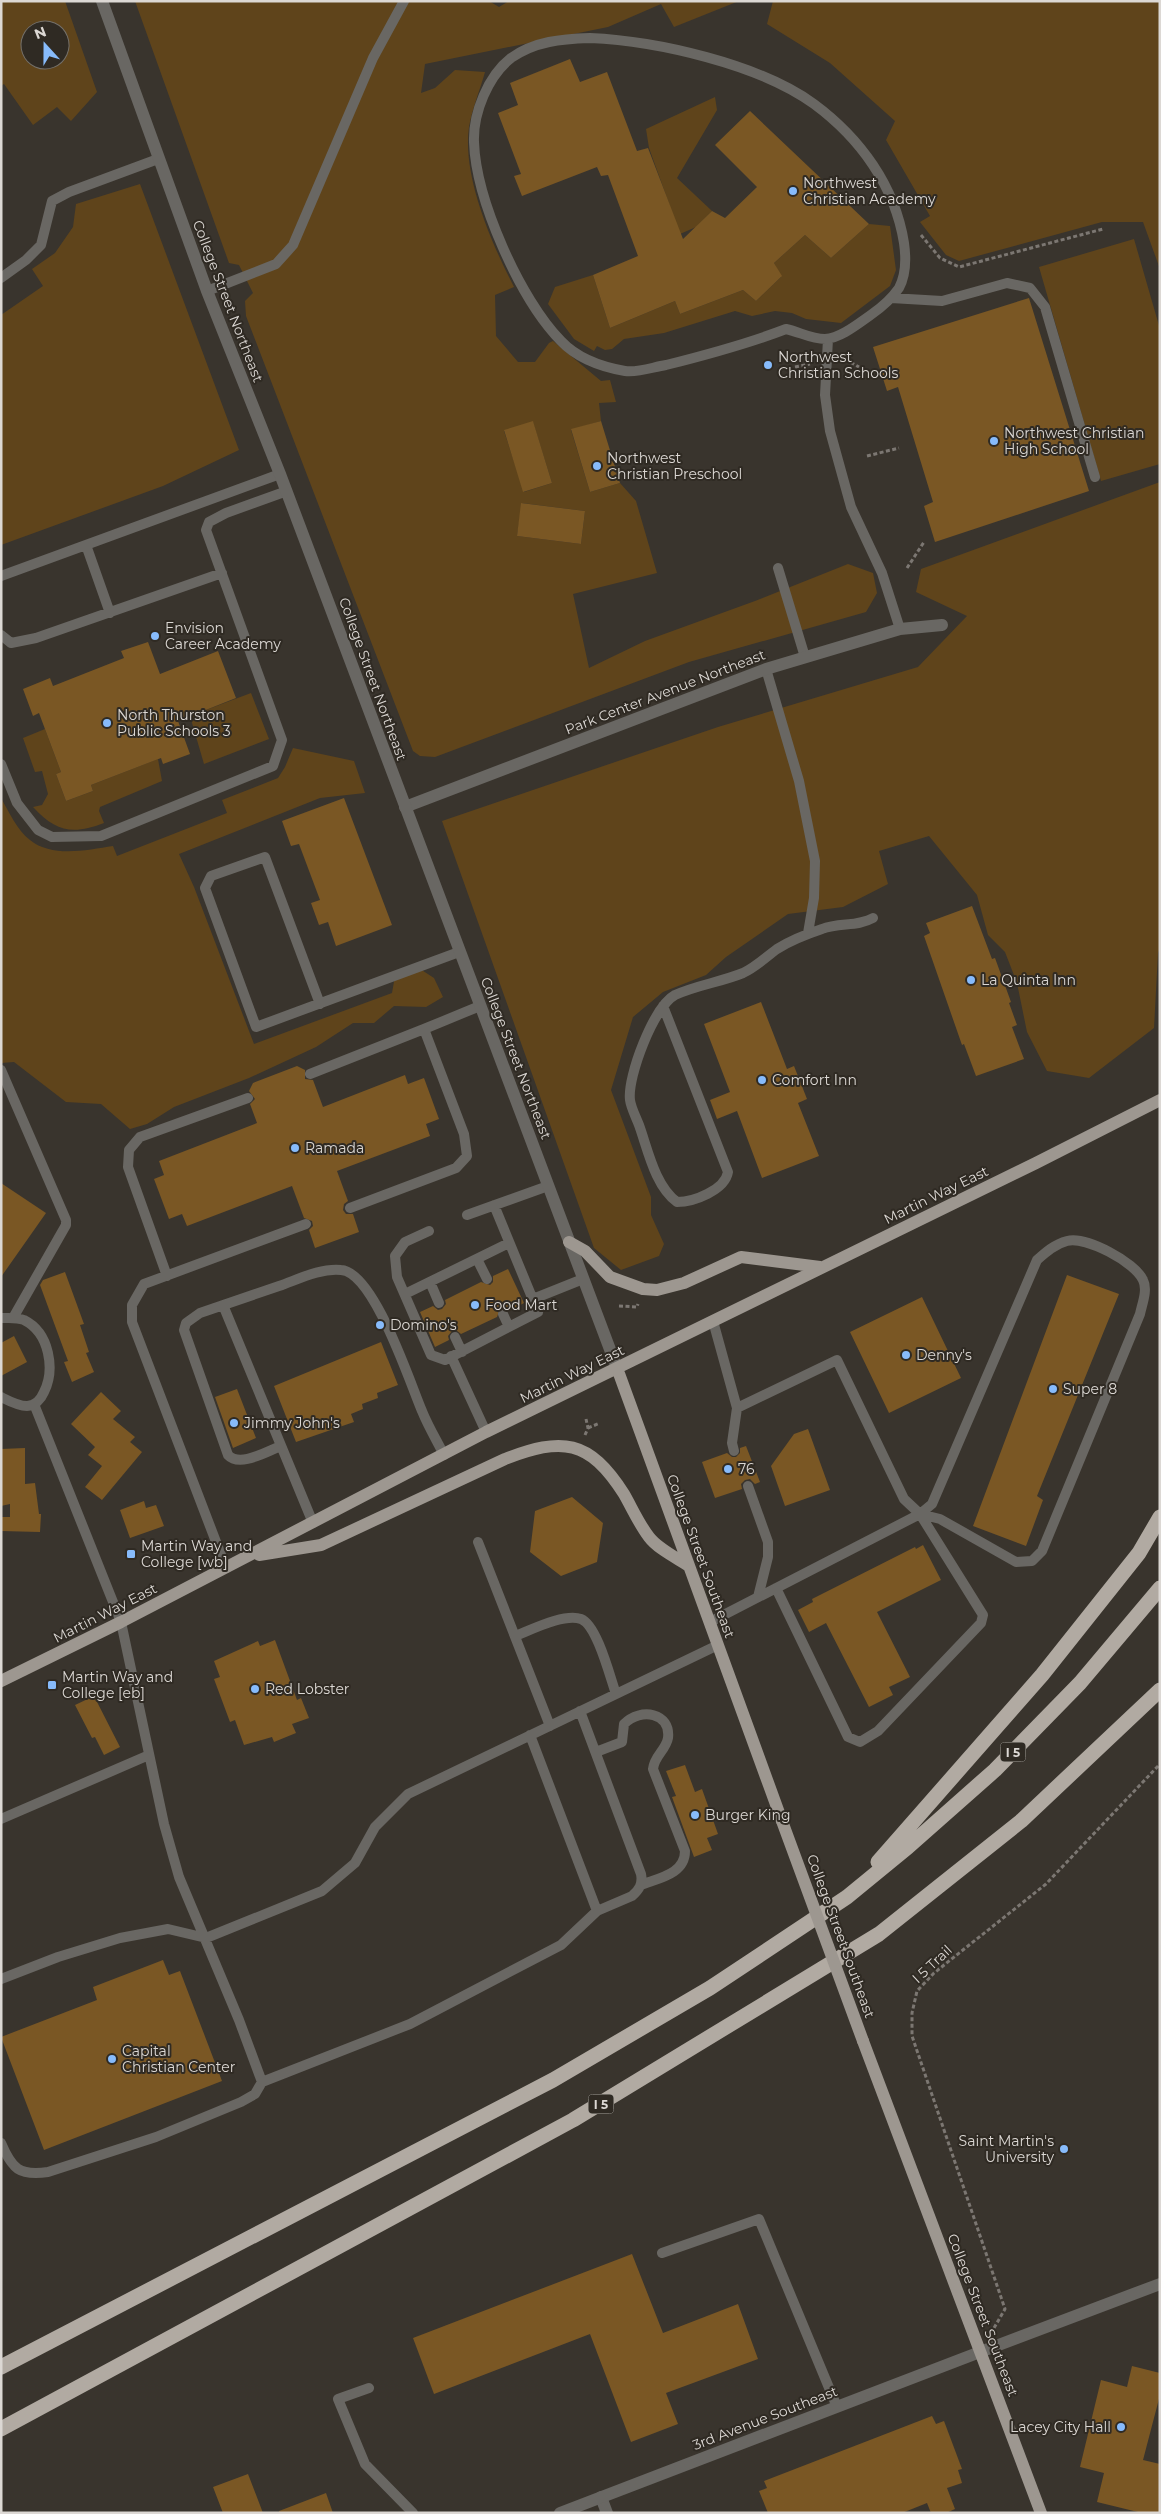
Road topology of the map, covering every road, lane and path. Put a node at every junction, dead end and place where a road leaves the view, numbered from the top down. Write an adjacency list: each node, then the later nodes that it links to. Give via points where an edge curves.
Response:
1 (102, 1): 3 (street, College Street Northeast)
2 (404, 1): 7 (lane, via 373,58 293,245 276,264)
3 (158, 159): 6 (lane, via 52,201 40,246); 7 (street, College Street Northeast)
4 (1103, 229): 5 (path, via 959,267 940,258)
5 (921, 234)
6 (1, 278)
7 (207, 291): 16 (street, College Street Northeast)
8 (890, 298): 9 (lane, via 854,326); 9 (lane, via 900,286 905,267 895,204 868,156 851,137 814,104 774,81 699,56 605,38 546,42 528,48 511,58 490,83 476,119 474,140 484,192 515,274 527,296 561,341 576,353 592,362 626,371 698,357 786,329 800,331 812,339); 17 (lane, via 942,301 1007,283 1030,288 1045,307)
9 (828, 338): 27 (lane, via 825,395 830,431 851,507 882,574)
10 (845, 359): 13 (path)
11 (810, 364): 12 (path)
12 (795, 367)
13 (859, 367)
14 (898, 448): 15 (path)
15 (867, 456)
16 (280, 474): 18 (street, College Street Northeast); 20 (lane)
17 (1095, 477)
18 (287, 491): 23 (lane, via 209,522 206,530); 32 (street, College Street Northeast)
19 (924, 542): 22 (path)
20 (86, 545): 24 (lane); 25 (lane)
21 (778, 568): 29 (lane)
22 (907, 568)
23 (222, 574): 25 (lane); 31 (lane, via 282,740 273,766 101,836 52,838 38,830 17,803)
24 (1, 576)
25 (110, 613): 28 (lane, via 36,638 11,643)
26 (942, 625): 27 (street, Park Center Avenue Northeast)
27 (900, 629): 29 (street, Park Center Avenue Northeast)
28 (1, 635)
29 (805, 657): 30 (street, Park Center Avenue Northeast)
30 (766, 669): 32 (street, Park Center Avenue Northeast); 34 (lane, via 799,781 815,861 814,898)
31 (1, 764)
32 (405, 807): 35 (street, College Street Northeast)
33 (873, 918): 34 (lane, via 863,923 830,926)
34 (808, 933): 38 (lane, via 754,967 675,996)
35 (459, 952): 36 (lane); 37 (street, College Street Northeast)
36 (320, 1004): 36 (lane, via 265,857 212,876 205,888 256,1028)
37 (480, 1006): 39 (lane); 44 (street, College Street Northeast)
38 (662, 1006): 38 (lane, via 633,1072 630,1102 663,1188 677,1202 685,1202 721,1187 728,1172)
39 (424, 1029): 41 (lane); 46 (lane, via 464,1134 467,1156 456,1168)
40 (1, 1070): 66 (lane, via 66,1220)
41 (310, 1074)
42 (248, 1098): 54 (lane, via 140,1137 129,1150 128,1167)
43 (1160, 1100): 53 (main road, Martin Way East)
44 (548, 1186): 45 (lane); 50 (street, College Street Northeast)
45 (494, 1204): 47 (lane); 51 (lane)
46 (350, 1208)
47 (467, 1215)
48 (306, 1224): 54 (lane)
49 (429, 1231): 58 (lane, via 405,1242 395,1256 397,1277)
50 (569, 1242): 53 (main road, via 585,1251 610,1277 643,1289 657,1290 684,1283 742,1257); 56 (street, College Street Northeast)
51 (509, 1243): 52 (lane); 59 (lane)
52 (477, 1259): 55 (lane); 57 (lane)
53 (820, 1267): 67 (main road, Martin Way East)
54 (167, 1276): 91 (lane, via 144,1284 132,1305 132,1322)
55 (486, 1279)
56 (583, 1279): 59 (lane); 72 (street, College Street Northeast)
57 (430, 1282): 58 (lane); 60 (lane)
58 (405, 1294): 71 (lane, via 431,1355 445,1360)
59 (533, 1299): 68 (lane, via 538,1312)
60 (439, 1303)
61 (223, 1305): 81 (lane); 81 (lane, via 192,1318 184,1330 228,1455 231,1459 242,1460); 83 (lane, via 317,1272 338,1270 352,1273 359,1279 392,1336 421,1410)
62 (619, 1306): 63 (path)
63 (637, 1307)
64 (503, 1314): 68 (lane)
65 (1, 1318): 66 (lane)
66 (14, 1318): 74 (lane, via 25,1320 35,1330 49,1358 50,1377 41,1399)
67 (713, 1321): 72 (main road, Martin Way East); 75 (lane)
68 (509, 1327): 70 (lane)
69 (455, 1337): 70 (lane)
70 (462, 1352): 71 (lane)
71 (451, 1356): 79 (lane)
72 (616, 1368): 79 (main road, Martin Way East); 90 (main road, College Street Southeast)
73 (1, 1397): 74 (lane, via 27,1406)
74 (34, 1404): 95 (lane)
75 (737, 1408): 82 (lane); 85 (lane, via 837,1360 904,1499)
76 (586, 1419): 78 (path)
77 (600, 1422): 78 (path)
78 (588, 1428): 80 (path)
79 (486, 1432): 83 (main road, Martin Way East)
80 (584, 1440)
81 (281, 1446): 87 (lane)
82 (734, 1450)
83 (444, 1455): 87 (main road, Martin Way East)
84 (748, 1486): 94 (lane, via 768,1542 768,1557)
85 (920, 1514): 85 (lane, via 932,1504 1037,1260 1049,1249 1068,1241 1083,1242 1127,1260 1144,1281 1140,1314 1042,1551 1032,1561 1016,1562 940,1519); 92 (lane); 92 (lane, via 980,1608 983,1615 981,1623 878,1731 860,1742 848,1737)
86 (1160, 1517): 112 (highway, via 1139,1553 1042,1675)
87 (313, 1523): 89 (main road, Martin Way East)
88 (478, 1542): 97 (lane)
89 (246, 1558): 90 (main road, via 321,1545 505,1459 554,1444 580,1448 607,1470 650,1538); 91 (main road, Martin Way East)
90 (689, 1566): 96 (main road, College Street Southeast)
91 (226, 1568): 95 (main road, Martin Way East)
92 (776, 1588): 94 (lane)
93 (1160, 1588): 112 (highway, I 5, via 1080,1683 995,1770)
94 (758, 1598): 96 (lane)
95 (121, 1622): 99 (main road, Martin Way East); 108 (lane)
96 (710, 1622): 98 (main road, College Street Southeast)
97 (515, 1636): 102 (lane, via 563,1619 581,1619 592,1628); 105 (lane)
98 (718, 1645): 102 (lane); 122 (main road, College Street Southeast, bridge)
99 (1, 1681)
100 (1160, 1686): 103 (highway, I 5)
101 (1160, 1690): 103 (highway)
102 (616, 1694): 104 (lane)
103 (1148, 1701): 126 (highway, I 5, via 1021,1821 880,1934 573,2120)
104 (580, 1711): 105 (lane); 107 (lane)
105 (550, 1726): 106 (lane)
106 (530, 1735): 113 (lane); 114 (lane, via 408,1794 375,1827 354,1863 322,1891)
107 (596, 1752): 111 (lane, via 641,1874); 111 (lane, via 622,1742 624,1724 637,1714 654,1716 664,1724 667,1732 668,1739 655,1758 653,1769 685,1851 685,1859 678,1870)
108 (149, 1755): 110 (lane); 114 (lane, via 179,1877)
109 (1160, 1764): 121 (path, I 5 Trail, via 1046,1884 934,1973 918,1991 912,2014 912,2036)
110 (1, 1819)
111 (641, 1885): 113 (lane, via 632,1896)
112 (847, 1897): 123 (highway, I 5, via 710,1988 553,2080)
113 (597, 1911): 116 (lane, via 561,1945 410,2024)
114 (206, 1938): 115 (lane, via 168,1929 120,1938); 116 (lane)
115 (1, 1979)
116 (262, 2082): 118 (lane, via 255,2094 241,2102 156,2137 48,2172 31,2174 20,2171)
117 (1, 2143): 118 (lane)
118 (4, 2154)
119 (662, 2253): 125 (lane, via 759,2218)
120 (1160, 2284): 122 (street)
121 (1005, 2309)
122 (980, 2352): 125 (street, 3rd Avenue Southeast); 131 (main road, College Street Southeast)
123 (1, 2367)
124 (369, 2388): 128 (lane, via 338,2399 365,2464)
125 (836, 2407): 127 (street, 3rd Avenue Southeast)
126 (1, 2429)
127 (601, 2497): 129 (street, 3rd Avenue Southeast); 130 (street)
128 (413, 2513)
129 (560, 2513)
130 (607, 2513)
131 (1041, 2513)

